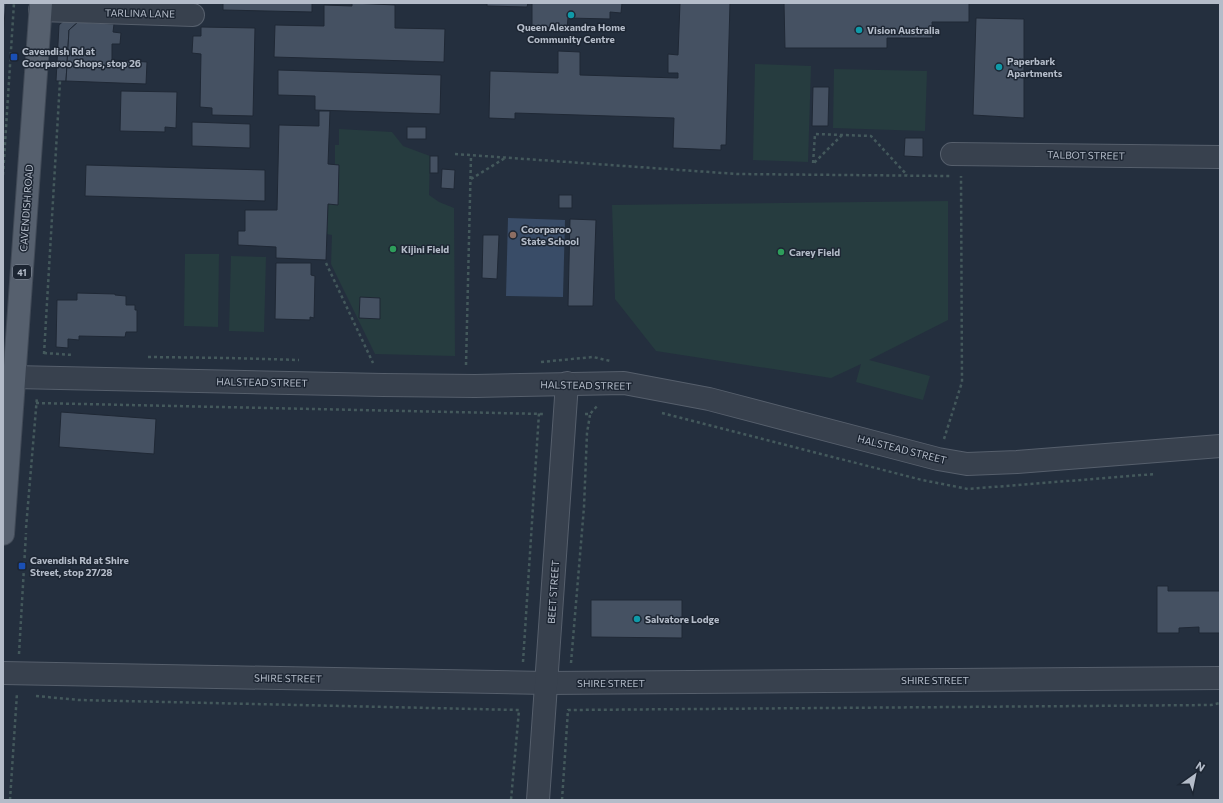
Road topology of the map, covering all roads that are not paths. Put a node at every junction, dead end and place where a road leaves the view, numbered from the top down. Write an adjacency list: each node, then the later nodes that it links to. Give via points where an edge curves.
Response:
1 (41, 6): 2 (street, TARLINA LANE); 5 (main road, CAVENDISH ROAD / 41)
2 (193, 15)
3 (952, 154): 4 (street, TALBOT STREET)
4 (1220, 157)
5 (14, 377): 6 (street, HALSTEAD STREET, via 475,386); 8 (main road, CAVENDISH ROAD / 41)
6 (567, 383): 7 (street, HALSTEAD STREET, via 624,383 701,398 938,459 967,464); 11 (street, BEET STREET)
7 (1220, 446)
8 (3, 534)
9 (1220, 678): 11 (street, SHIRE STREET)
10 (10, 680): 11 (street, SHIRE STREET)
11 (546, 683): 12 (street, BEET STREET)
12 (538, 800)

